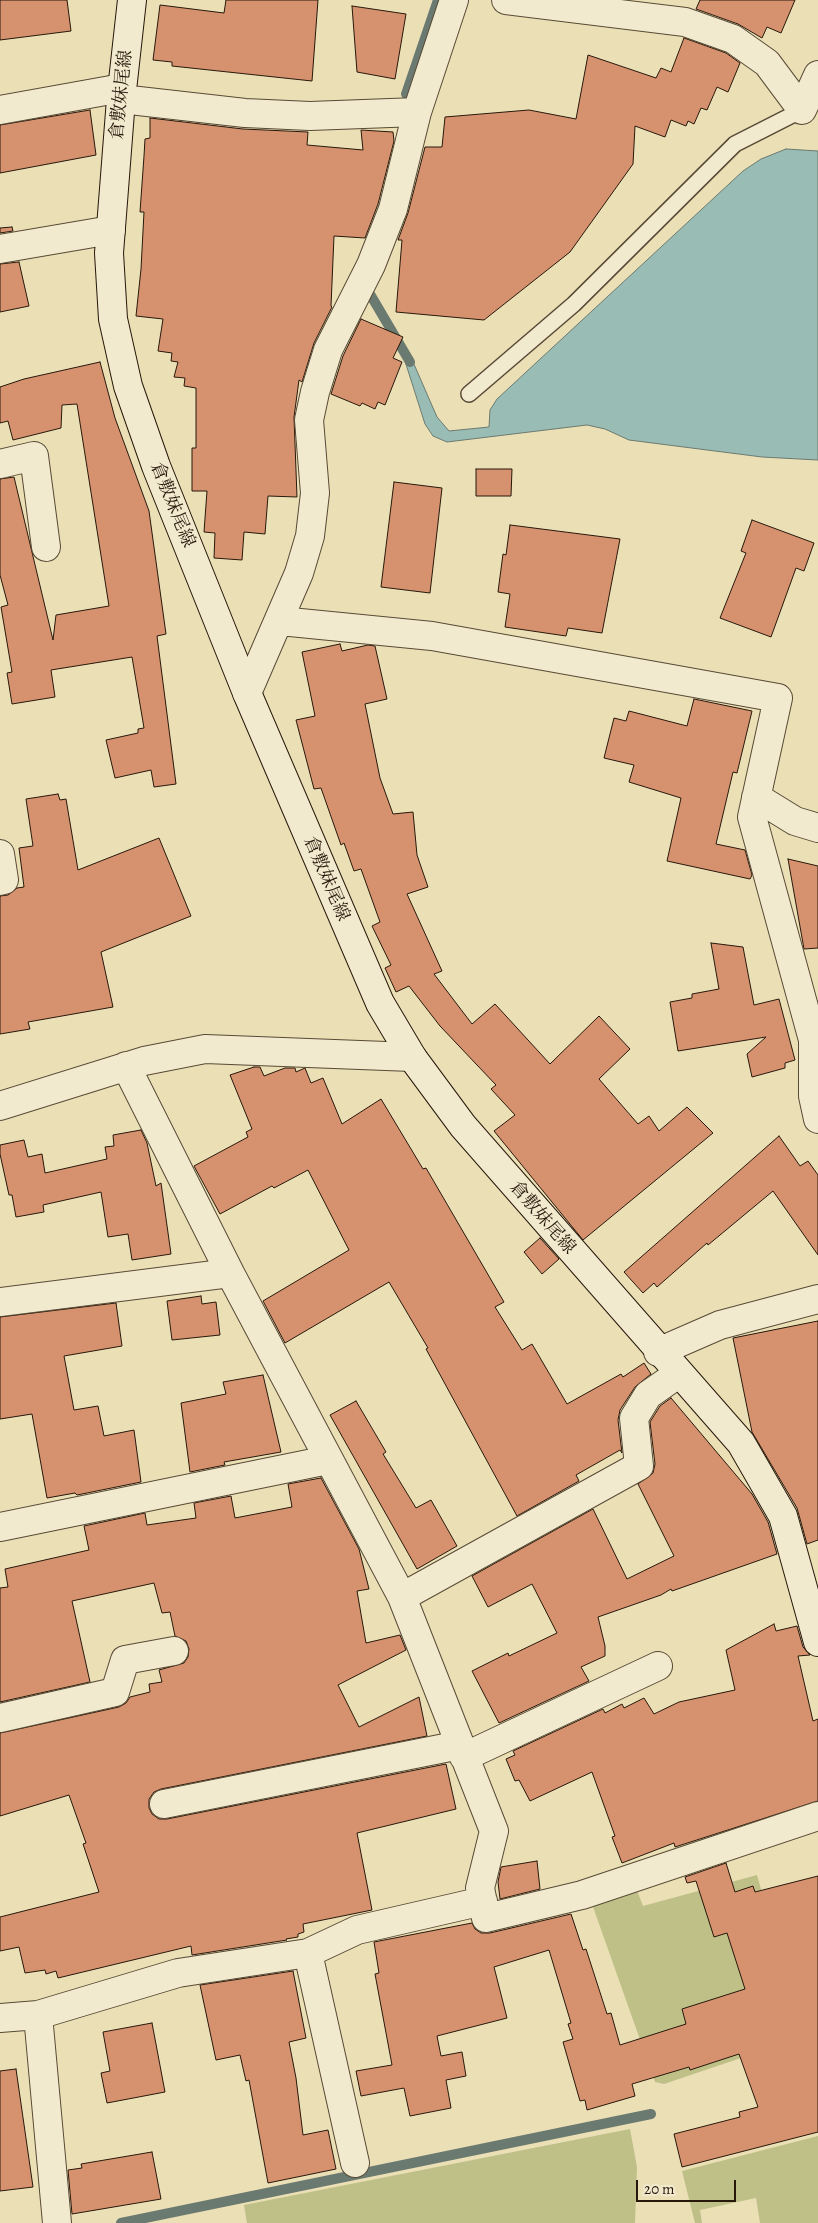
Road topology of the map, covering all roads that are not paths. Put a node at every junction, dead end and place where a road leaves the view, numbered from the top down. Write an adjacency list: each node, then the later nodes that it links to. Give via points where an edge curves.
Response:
1 (132, 0): 5 (street, 倉敷妹尾線)
2 (454, 0): 8 (street)
3 (506, 0): 7 (street, via 684,22 733,39 767,63)
4 (818, 75): 7 (street)
5 (121, 94): 6 (street); 8 (street, via 245,113 310,116); 9 (street, 倉敷妹尾線)
6 (0, 110)
7 (802, 110): 11 (lane, via 735,144 574,304)
8 (417, 112): 14 (street, via 393,209 371,265 328,350 315,392 309,420 315,494 310,536)
9 (111, 230): 10 (street); 15 (street, 倉敷妹尾線, via 113,319 128,386 156,466)
10 (0, 249)
11 (469, 394)
12 (0, 464): 13 (street, via 34,456)
13 (46, 547)
14 (280, 620): 15 (street); 16 (street, via 432,636 778,698)
15 (247, 693): 20 (street, 倉敷妹尾線, via 380,1004)
16 (756, 797): 17 (street, via 795,820); 23 (street, via 752,817 813,1040 813,1096)
17 (818, 828)
18 (0, 854): 19 (street, via 4,880)
19 (0, 881)
20 (412, 1057): 21 (street, via 205,1049); 27 (street, 倉敷妹尾線, via 463,1126)
21 (126, 1066): 22 (street); 24 (street)
22 (0, 1106)
23 (818, 1119)
24 (230, 1273): 26 (street); 29 (street)
25 (818, 1299): 27 (street, via 720,1325)
26 (0, 1302)
27 (658, 1352): 28 (street, 倉敷妹尾線)
28 (678, 1374): 31 (street, via 648,1395 634,1418 639,1466); 32 (street, 倉敷妹尾線, via 740,1443 783,1516)
29 (328, 1460): 30 (street); 31 (street)
30 (0, 1527)
31 (402, 1596): 36 (street)
32 (818, 1642)
33 (174, 1650): 35 (street, via 125,1660 115,1692)
34 (658, 1666): 36 (street)
35 (0, 1718)
36 (462, 1751): 37 (street); 39 (street, via 494,1832 480,1888)
37 (164, 1804)
38 (818, 1816): 39 (street, via 582,1895 486,1918)
39 (483, 1901): 40 (street, via 357,1930)
40 (308, 1953): 41 (street, via 178,1973); 43 (street)
41 (38, 2015): 42 (street); 44 (street)
42 (0, 2018)
43 (355, 2163)
44 (57, 2223)

